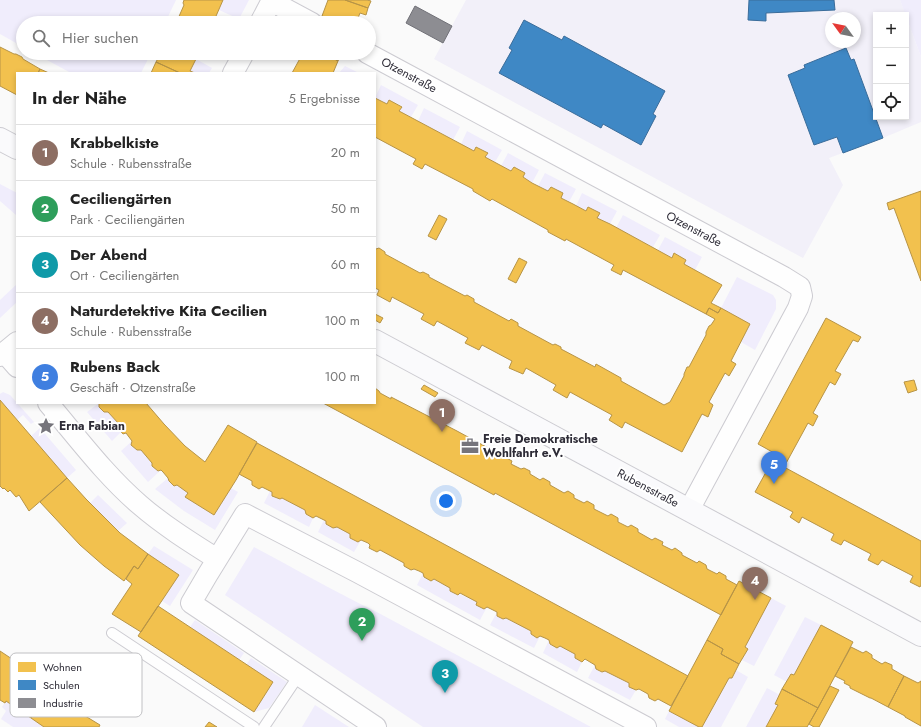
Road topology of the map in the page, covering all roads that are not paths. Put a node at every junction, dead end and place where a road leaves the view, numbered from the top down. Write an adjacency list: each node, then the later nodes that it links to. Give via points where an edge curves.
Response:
1 (272, 1): 2 (street); 3 (street)
2 (264, 16)
3 (299, 16)
4 (376, 58): 11 (street, Otzenstraße, via 800,287 802,296 798,308)
5 (240, 60): 6 (street)
6 (234, 72)
7 (0, 139): 8 (street)
8 (16, 147)
9 (376, 342): 11 (street, Rubensstraße)
10 (49, 404): 12 (street, via 107,472 140,505 162,523)
11 (689, 510): 14 (street, Rubensstraße)
12 (217, 559): 15 (street, via 191,603); 19 (street, via 245,514)
13 (112, 633): 16 (lane)
14 (921, 635)
15 (299, 676): 17 (lane); 18 (street)
16 (254, 727)
17 (264, 727)
18 (376, 727)
19 (646, 727)

